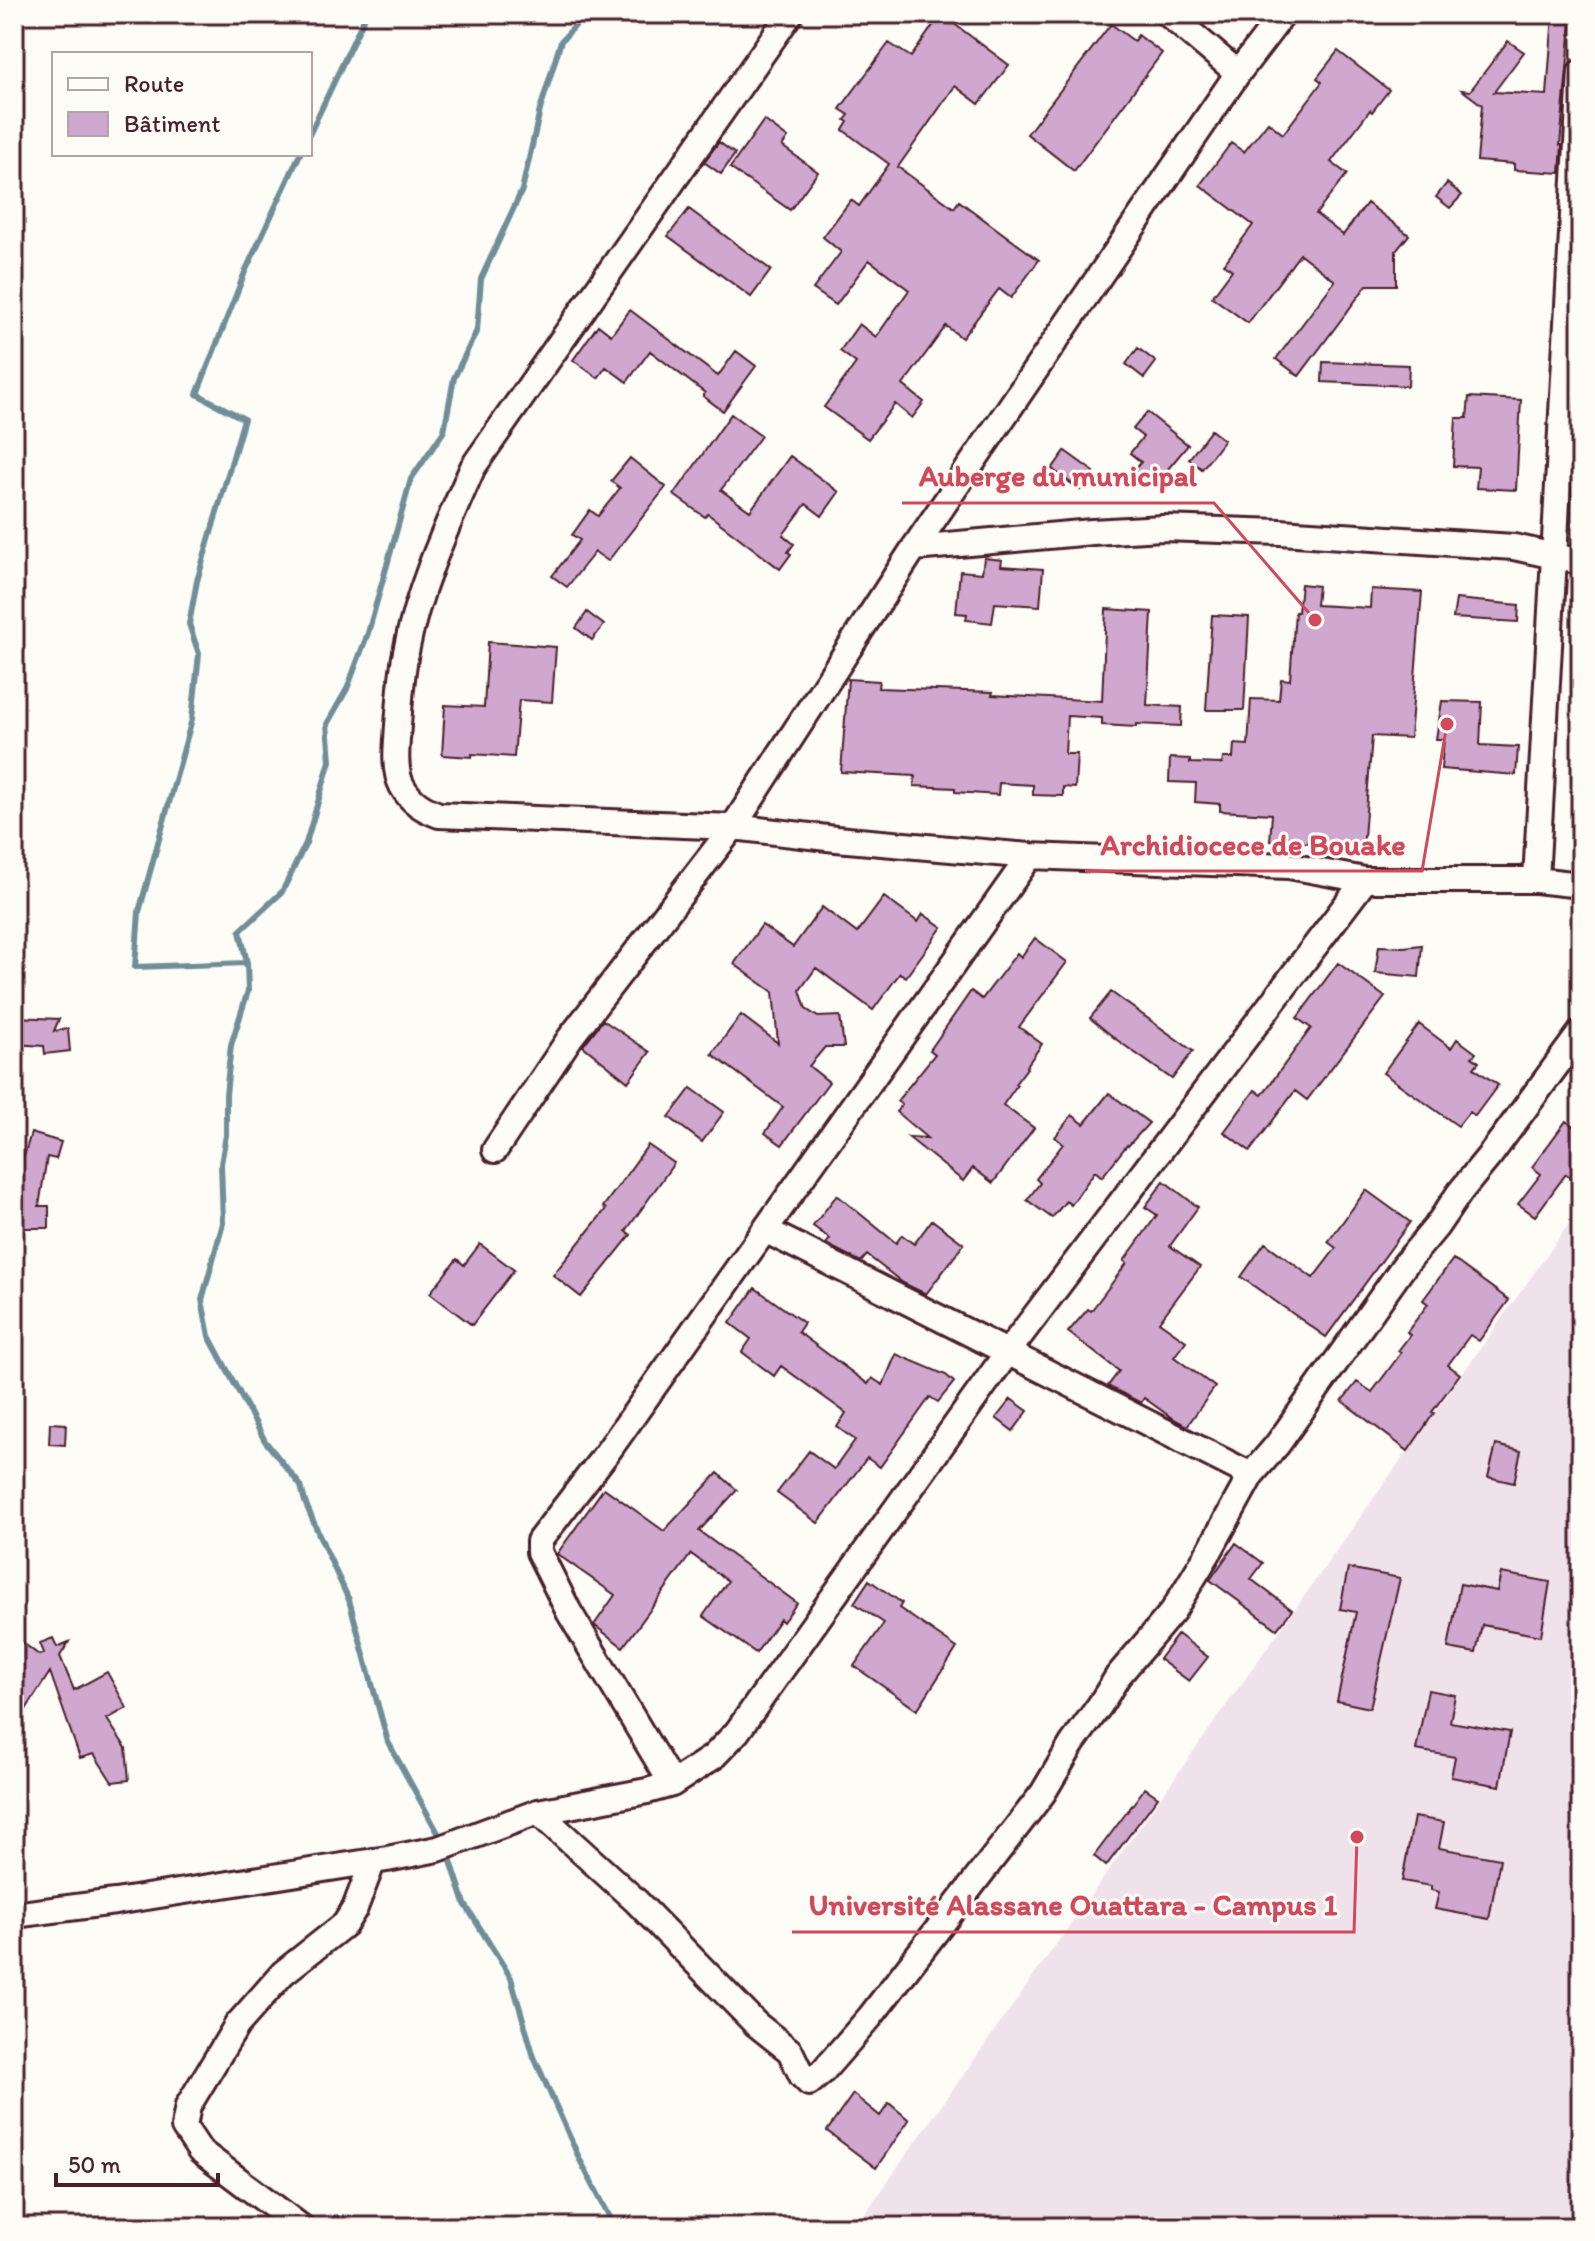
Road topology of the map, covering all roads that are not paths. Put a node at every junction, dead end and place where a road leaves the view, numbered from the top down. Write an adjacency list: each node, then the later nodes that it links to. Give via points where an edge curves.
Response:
1 (790, 14): 9 (street, via 473,467 419,602 401,693 401,783 422,808 439,815)
2 (1168, 14): 5 (street)
3 (1283, 14): 5 (street)
4 (1581, 72): 7 (street)
5 (1238, 73): 6 (street)
6 (914, 548): 7 (street, via 1163,528 1514,547); 9 (street)
7 (1554, 556): 8 (street); 12 (street)
8 (1581, 562)
9 (733, 827): 10 (street); 15 (street, via 570,1038)
10 (1030, 856): 11 (street, via 1289,866); 16 (street)
11 (1365, 880): 12 (street); 17 (street)
12 (1536, 880): 13 (street)
13 (1581, 885)
14 (1581, 1032): 18 (street)
15 (495, 1150)
16 (765, 1230): 17 (street); 19 (street, via 539,1541 539,1552 569,1612)
17 (1007, 1353): 18 (street); 19 (street, via 737,1732 713,1757)
18 (1251, 1475): 20 (street, via 1173,1611 1118,1676 1043,1793 870,2017 809,2083 790,2051)
19 (672, 1784): 20 (street)
20 (538, 1812): 21 (street, via 449,1845)
21 (373, 1861): 22 (street); 23 (street, via 345,1924 283,1973 237,2025 188,2106 184,2127 200,2151)
22 (14, 1915)
23 (301, 2227)

